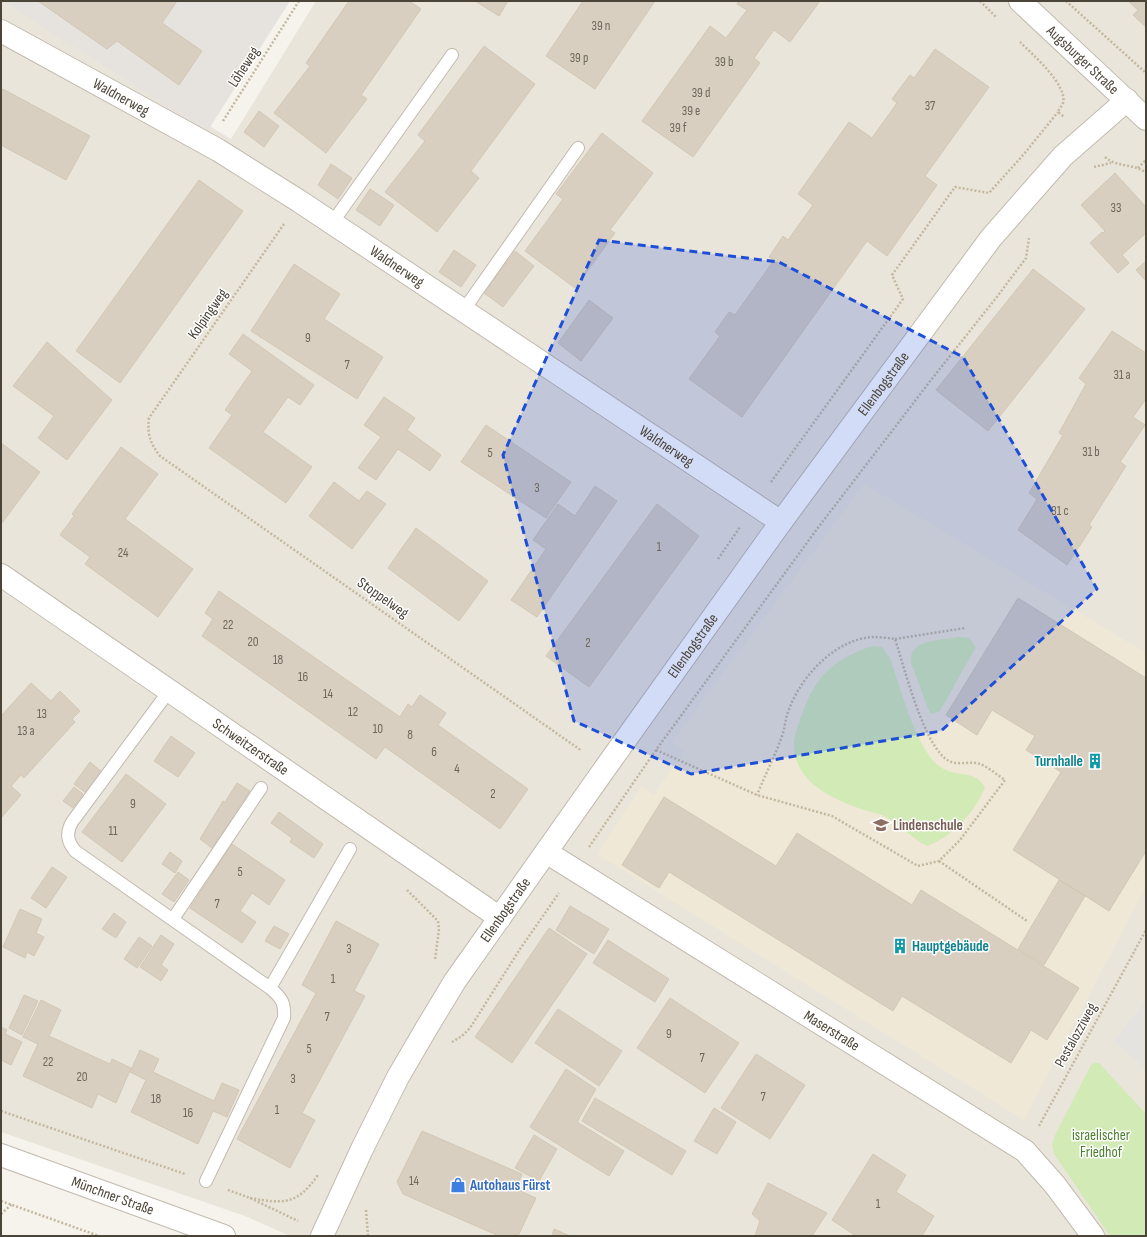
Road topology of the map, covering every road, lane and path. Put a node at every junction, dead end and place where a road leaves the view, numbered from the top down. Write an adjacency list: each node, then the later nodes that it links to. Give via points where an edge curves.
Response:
1 (300, 1): 9 (path, Löheweg)
2 (1020, 1): 7 (street, Augsburger Straße)
3 (1066, 1): 6 (path)
4 (1, 31): 9 (street, Waldnerweg)
5 (452, 55): 16 (lane)
6 (1146, 73)
7 (1127, 100): 8 (street, Augsburger Straße); 20 (street, Ellenbogstraße, via 1063,156 991,238)
8 (1146, 119)
9 (208, 144): 15 (street, Waldnerweg)
10 (578, 148): 18 (lane)
11 (1146, 160): 14 (path)
12 (1111, 163): 13 (path)
13 (1093, 168)
14 (1138, 168)
15 (299, 201): 16 (street, Waldnerweg); 19 (path, Kolpingweg, via 149,418 148,431)
16 (332, 223): 18 (street, Waldnerweg)
17 (1032, 234): 25 (path, via 1026,258 822,523)
18 (463, 311): 20 (street, Waldnerweg)
19 (151, 443): 26 (path, Stoppelweg, via 160,456)
20 (781, 522): 26 (street, Ellenbogstraße)
21 (1, 575): 24 (street, Schweitzerstraße)
22 (966, 628): 23 (path)
23 (895, 639): 28 (path, via 873,637 854,641 830,654 812,671 798,690 788,711 782,736); 31 (path, via 924,727 935,748 948,761 977,763 1005,780 960,840)
24 (169, 691): 34 (street, Schweitzerstraße); 35 (lane, via 72,822 68,836 75,851)
25 (656, 750): 28 (path); 32 (path)
26 (606, 767): 30 (street, Ellenbogstraße)
27 (261, 788): 35 (lane)
28 (757, 795): 31 (path, via 832,816 918,866)
29 (350, 849): 39 (lane)
30 (546, 852): 32 (street, Maserstraße); 34 (street, Ellenbogstraße)
31 (940, 861): 36 (path)
32 (574, 869): 40 (path, via 470,1028); 42 (street, Maserstraße)
33 (405, 888): 38 (path, via 438,921)
34 (500, 918): 49 (street, Ellenbogstraße, via 455,981 398,1077)
35 (173, 919): 39 (lane)
36 (1027, 921)
37 (1146, 930): 42 (path, Pestalozziweg)
38 (434, 964)
39 (270, 988): 44 (lane, via 281,997 285,1005 284,1018)
40 (449, 1044)
41 (1, 1111): 44 (path)
42 (1025, 1151): 53 (street, Maserstraße, via 1056,1185)
43 (1, 1155): 51 (street, Münchner Straße)
44 (206, 1181): 49 (path, via 250,1198)
45 (1, 1201): 46 (path)
46 (12, 1204): 48 (path); 50 (path)
47 (366, 1204): 52 (path)
48 (1, 1214)
49 (322, 1235)
50 (98, 1236)
51 (224, 1236)
52 (368, 1236)
53 (1092, 1236)

